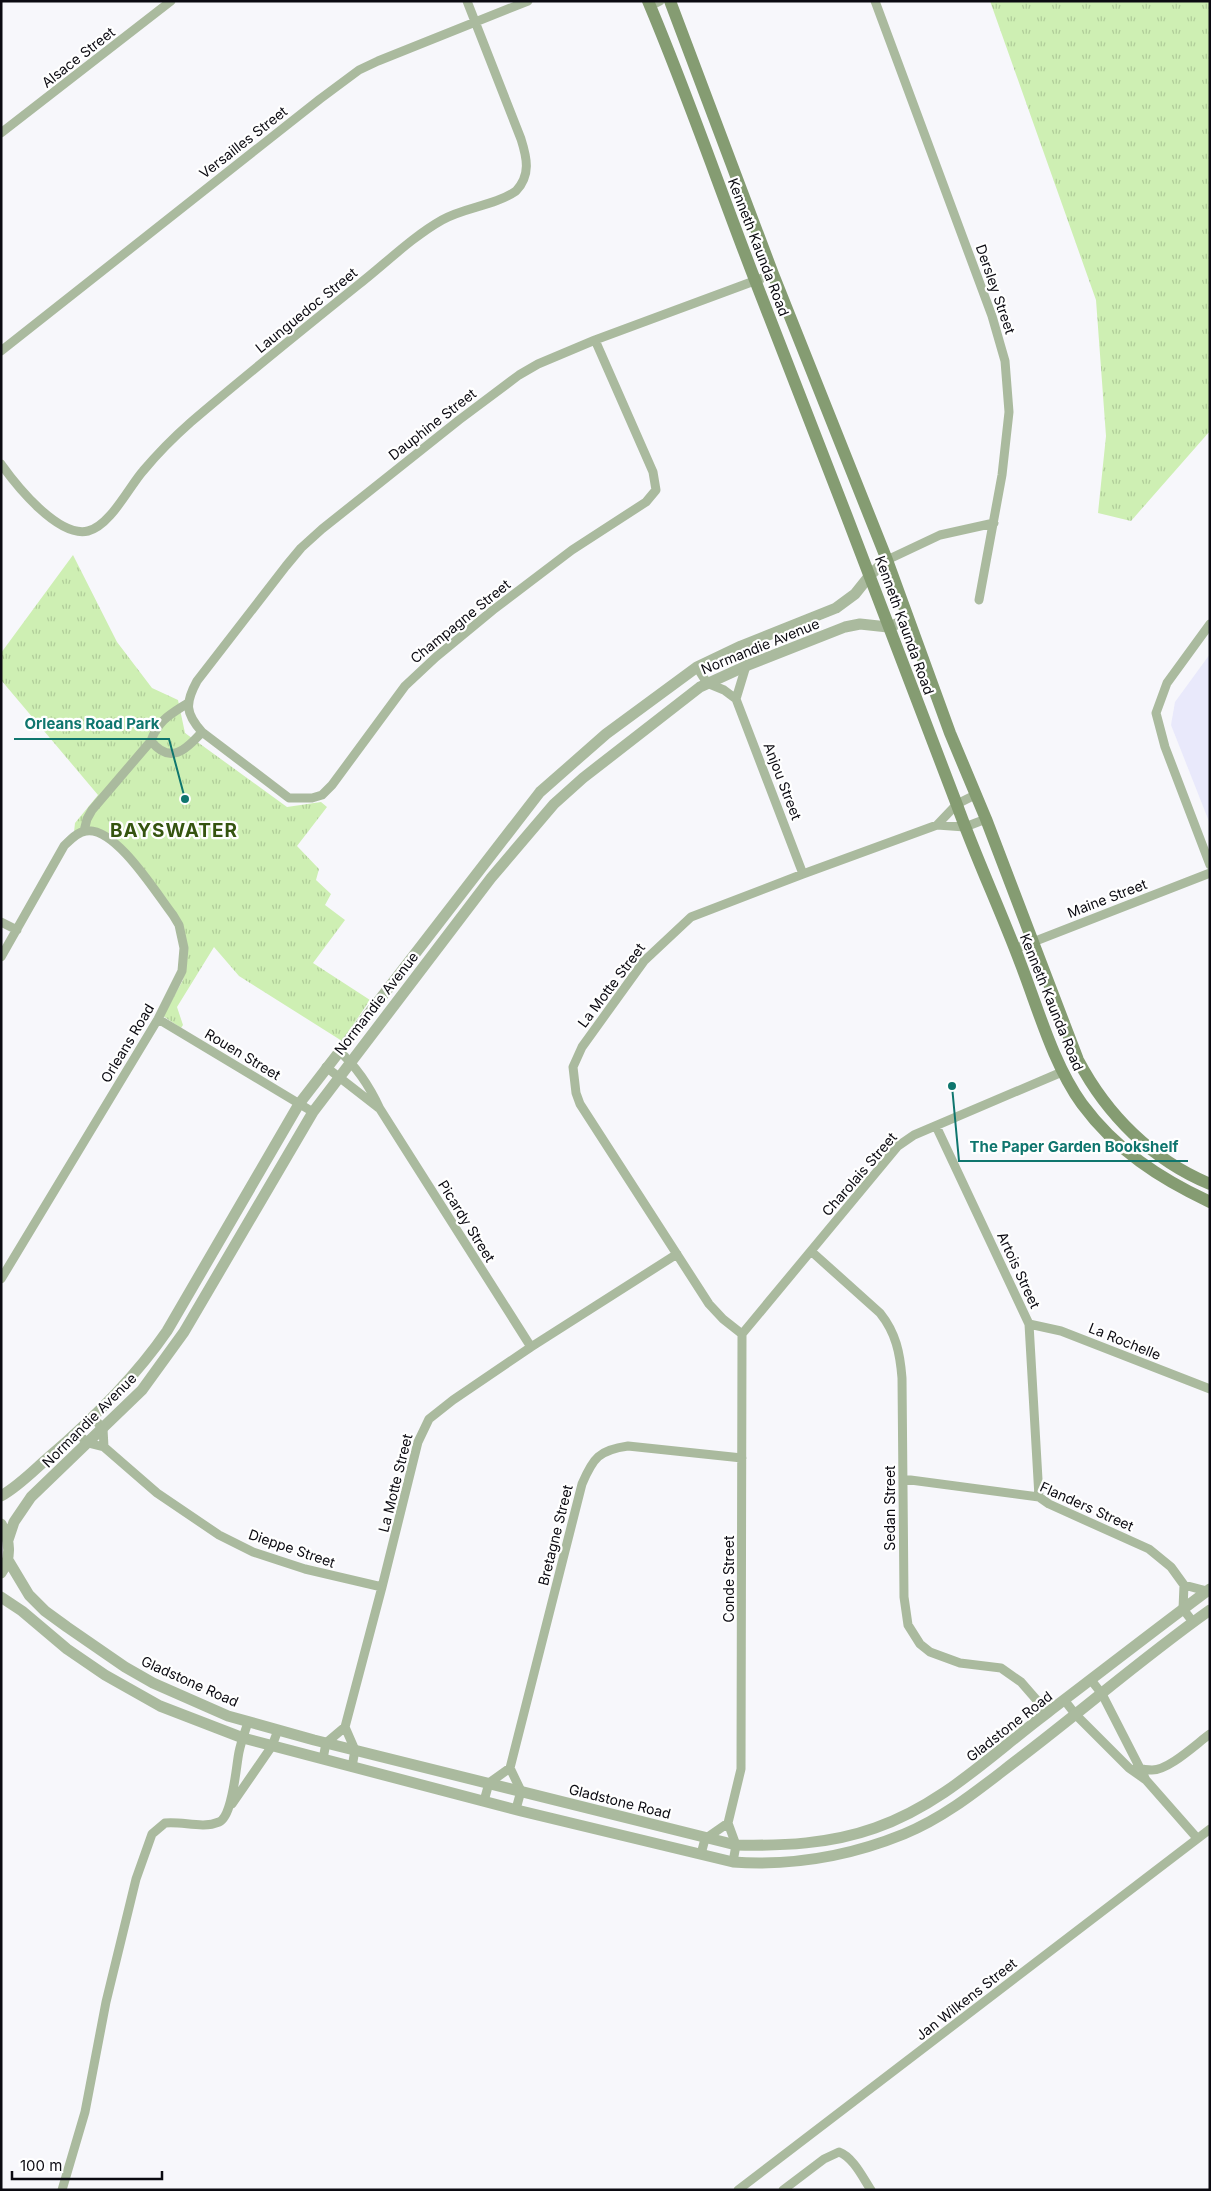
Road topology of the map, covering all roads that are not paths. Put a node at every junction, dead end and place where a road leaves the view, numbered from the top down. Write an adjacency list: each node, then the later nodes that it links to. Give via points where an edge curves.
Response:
1 (171, 1): 8 (street, Alsace Street)
2 (467, 1): 7 (street, Launguedoc Street)
3 (528, 1): 7 (street, Versailles Street)
4 (670, 1): 9 (main road, Kenneth Kaunda Road)
5 (875, 1): 14 (street, Dersley Street, via 1000,339 1009,412)
6 (653, 3): 10 (main road, Kenneth Kaunda Road)
7 (475, 22): 12 (street, Versailles Street, via 378,61 344,80); 13 (street, Launguedoc Street, via 527,157 526,174 516,191 442,220 315,320 190,423 143,471 98,526 86,532 65,527 28,498)
8 (1, 133)
9 (773, 274): 10 (street, Dauphine Street); 15 (main road, Kenneth Kaunda Road)
10 (754, 279): 11 (street, Dauphine Street); 16 (main road, Kenneth Kaunda Road)
11 (595, 340): 26 (street, Dauphine Street, via 519,375 322,529 286,566 197,681); 27 (street, Champagne Street, via 653,472 656,490 646,502 572,550 418,673 322,795 288,798)
12 (1, 351)
13 (1, 464)
14 (994, 523): 15 (street, via 940,534); 17 (street, Dersley Street)
15 (887, 560): 16 (street, Normandie Avenue); 18 (main road, Kenneth Kaunda Road)
16 (871, 574): 20 (main road, Kenneth Kaunda Road); 21 (street, Normandie Avenue, via 855,594 836,608)
17 (979, 600)
18 (908, 620): 20 (street); 28 (main road, Kenneth Kaunda Road)
19 (1210, 624): 39 (street, via 1167,683 1156,713 1165,747)
20 (888, 627): 22 (street, Normandie Avenue, via 852,625); 29 (main road, Kenneth Kaunda Road)
21 (741, 646): 22 (street); 23 (street, Normandie Avenue)
22 (746, 666): 24 (street, Normandie Avenue); 25 (street)
23 (697, 667): 24 (street); 31 (street, Normandie Avenue)
24 (708, 683): 25 (street); 32 (street, Normandie Avenue)
25 (736, 699): 41 (street, Anjou Street)
26 (188, 703): 27 (street, Champagne Street, via 192,722); 30 (street, via 155,728)
27 (202, 732): 30 (street, via 187,749 175,753 166,753)
28 (950, 733): 29 (main road); 33 (main road, Kenneth Kaunda Road)
29 (931, 740): 34 (main road, Kenneth Kaunda Road)
30 (151, 741): 38 (street, via 92,810)
31 (570, 764): 32 (street); 48 (street, Normandie Avenue, via 530,803)
32 (583, 778): 49 (street, Normandie Avenue, via 554,804 515,849)
33 (975, 795): 34 (street, La Motte Street); 35 (main road, Kenneth Kaunda Road)
34 (957, 804): 36 (street, La Motte Street); 37 (main road, Kenneth Kaunda Road)
35 (986, 819): 37 (street, La Motte Street); 44 (main road, Kenneth Kaunda Road)
36 (937, 825): 37 (street, La Motte Street); 41 (street, La Motte Street)
37 (965, 827): 45 (main road, Kenneth Kaunda Road)
38 (84, 831): 43 (street, via 64,846); 47 (street, Orleans Road, via 94,831 113,840 179,925 184,948 182,972)
39 (1210, 864)
40 (1210, 873): 44 (street, Maine Street)
41 (803, 874): 60 (street, La Motte Street, via 692,917 667,937 644,961 576,1058 574,1078 580,1104)
42 (1, 922): 43 (street)
43 (17, 930): 46 (street)
44 (1033, 941): 45 (street, Maine Street); 57 (main road, Kenneth Kaunda Road, via 1078,1060 1095,1089 1126,1128 1147,1146 1190,1175)
45 (1015, 948): 51 (main road, Kenneth Kaunda Road)
46 (1, 957)
47 (158, 1019): 53 (street, Rouen Street); 61 (street, Orleans Road)
48 (338, 1050): 49 (street, Picardy Street); 50 (street, Normandie Avenue)
49 (350, 1061): 52 (street, Normandie Avenue); 54 (street, Picardy Street)
50 (326, 1067): 52 (street, Picardy Street); 53 (street, Normandie Avenue)
51 (1062, 1072): 56 (street, Charolais Street); 58 (main road, Kenneth Kaunda Road, via 1083,1105 1118,1145 1159,1176)
52 (338, 1076): 54 (street, Picardy Street); 55 (street, Normandie Avenue)
53 (299, 1104): 55 (street, Rouen Street); 66 (street, Normandie Avenue, via 166,1331 136,1372)
54 (380, 1109): 64 (street, Picardy Street)
55 (312, 1112): 67 (street, Normandie Avenue, via 174,1348 142,1390)
56 (936, 1126): 59 (street, Charolais Street, via 898,1146); 62 (street, Artois Street)
57 (1210, 1184)
58 (1210, 1202)
59 (812, 1252): 63 (street, Charolais Street); 72 (street, Sedan Street, via 871,1304 894,1333 902,1378)
60 (677, 1254): 63 (street, La Motte Street, via 715,1311); 64 (street, La Motte Street)
61 (1, 1278)
62 (1029, 1324): 65 (street, La Rochelle, via 1060,1331); 74 (street, Artois Street)
63 (742, 1334): 71 (street, Conde Street)
64 (531, 1347): 80 (street, La Motte Street, via 439,1409 426,1424 418,1442)
65 (1210, 1389)
66 (92, 1418): 67 (street); 68 (street, Normandie Avenue)
67 (102, 1430): 69 (street, Normandie Avenue); 70 (street)
68 (77, 1433): 69 (street); 73 (street, Normandie Avenue)
69 (88, 1443): 70 (street); 76 (street, Normandie Avenue, via 22,1507)
70 (104, 1446): 80 (street, Dieppe Street, via 157,1493 218,1535 253,1552 305,1569)
71 (742, 1458): 103 (street, Bretagne Street, via 628,1446 610,1448 598,1455 582,1484); 112 (street, Conde Street, via 741,1769)
72 (903, 1479): 74 (street, Flanders Street); 89 (street, Sedan Street, via 904,1597 908,1625 915,1637 930,1652 942,1658 1001,1668 1021,1682)
73 (1, 1496)
74 (1039, 1497): 79 (street, Flanders Street, via 1149,1548 1167,1563)
75 (1, 1524): 76 (street)
76 (8, 1540): 77 (street)
77 (8, 1560): 78 (street); 91 (street, Gladstone Road, via 29,1595 45,1612 104,1653 153,1683)
78 (1, 1573)
79 (1184, 1585): 81 (street); 83 (street)
80 (382, 1587): 93 (street, La Motte Street)
81 (1209, 1590): 83 (street, Gladstone Road)
82 (1, 1597): 96 (street, via 105,1675 160,1706)
83 (1183, 1609): 85 (street); 86 (street, Gladstone Road)
84 (1210, 1610): 85 (street)
85 (1193, 1622): 87 (street)
86 (1091, 1680): 87 (street); 88 (street, Gladstone Road)
87 (1102, 1694): 90 (street); 105 (street)
88 (1065, 1701): 89 (street, Gladstone Road); 90 (street)
89 (1048, 1712): 92 (street, Gladstone Road)
90 (1076, 1715): 97 (street); 104 (street)
91 (248, 1722): 94 (street, Gladstone Road); 96 (street)
92 (1033, 1724): 97 (street); 116 (street, Gladstone Road, via 950,1791 899,1819 852,1836 822,1841)
93 (345, 1727): 98 (street); 100 (street)
94 (278, 1730): 98 (street, Gladstone Road); 99 (street)
95 (1210, 1734): 105 (street, via 1159,1769)
96 (243, 1738): 99 (street); 110 (street)
97 (1044, 1739): 118 (street, via 959,1804 905,1834 855,1851 824,1857 785,1862)
98 (326, 1743): 100 (street, Gladstone Road); 101 (street)
99 (272, 1746): 101 (street); 110 (street)
100 (355, 1750): 102 (street); 107 (street, Gladstone Road)
101 (323, 1759): 102 (street)
102 (352, 1767): 109 (street)
103 (510, 1768): 107 (street); 108 (street)
104 (1128, 1768): 105 (street); 106 (street)
105 (1140, 1768): 106 (street)
106 (1146, 1780): 114 (street)
107 (489, 1783): 108 (street, Gladstone Road); 109 (street)
108 (521, 1791): 111 (street); 115 (street, Gladstone Road)
109 (484, 1801): 111 (street)
110 (229, 1808): 119 (street, via 218,1823 193,1826 165,1823 152,1834 136,1879 106,2002 85,2112)
111 (516, 1810): 117 (street)
112 (728, 1823): 115 (street); 116 (street)
113 (1210, 1829): 114 (street, Jan Wilkens Street)
114 (1198, 1838): 120 (street, Jan Wilkens Street)
115 (705, 1839): 116 (street, Gladstone Road); 117 (street)
116 (736, 1846): 118 (street)
117 (701, 1854): 118 (street)
118 (733, 1862)
119 (62, 2190)
120 (738, 2190)
121 (783, 2190): 122 (street, via 824,2159 839,2152 845,2154)
122 (871, 2190)

